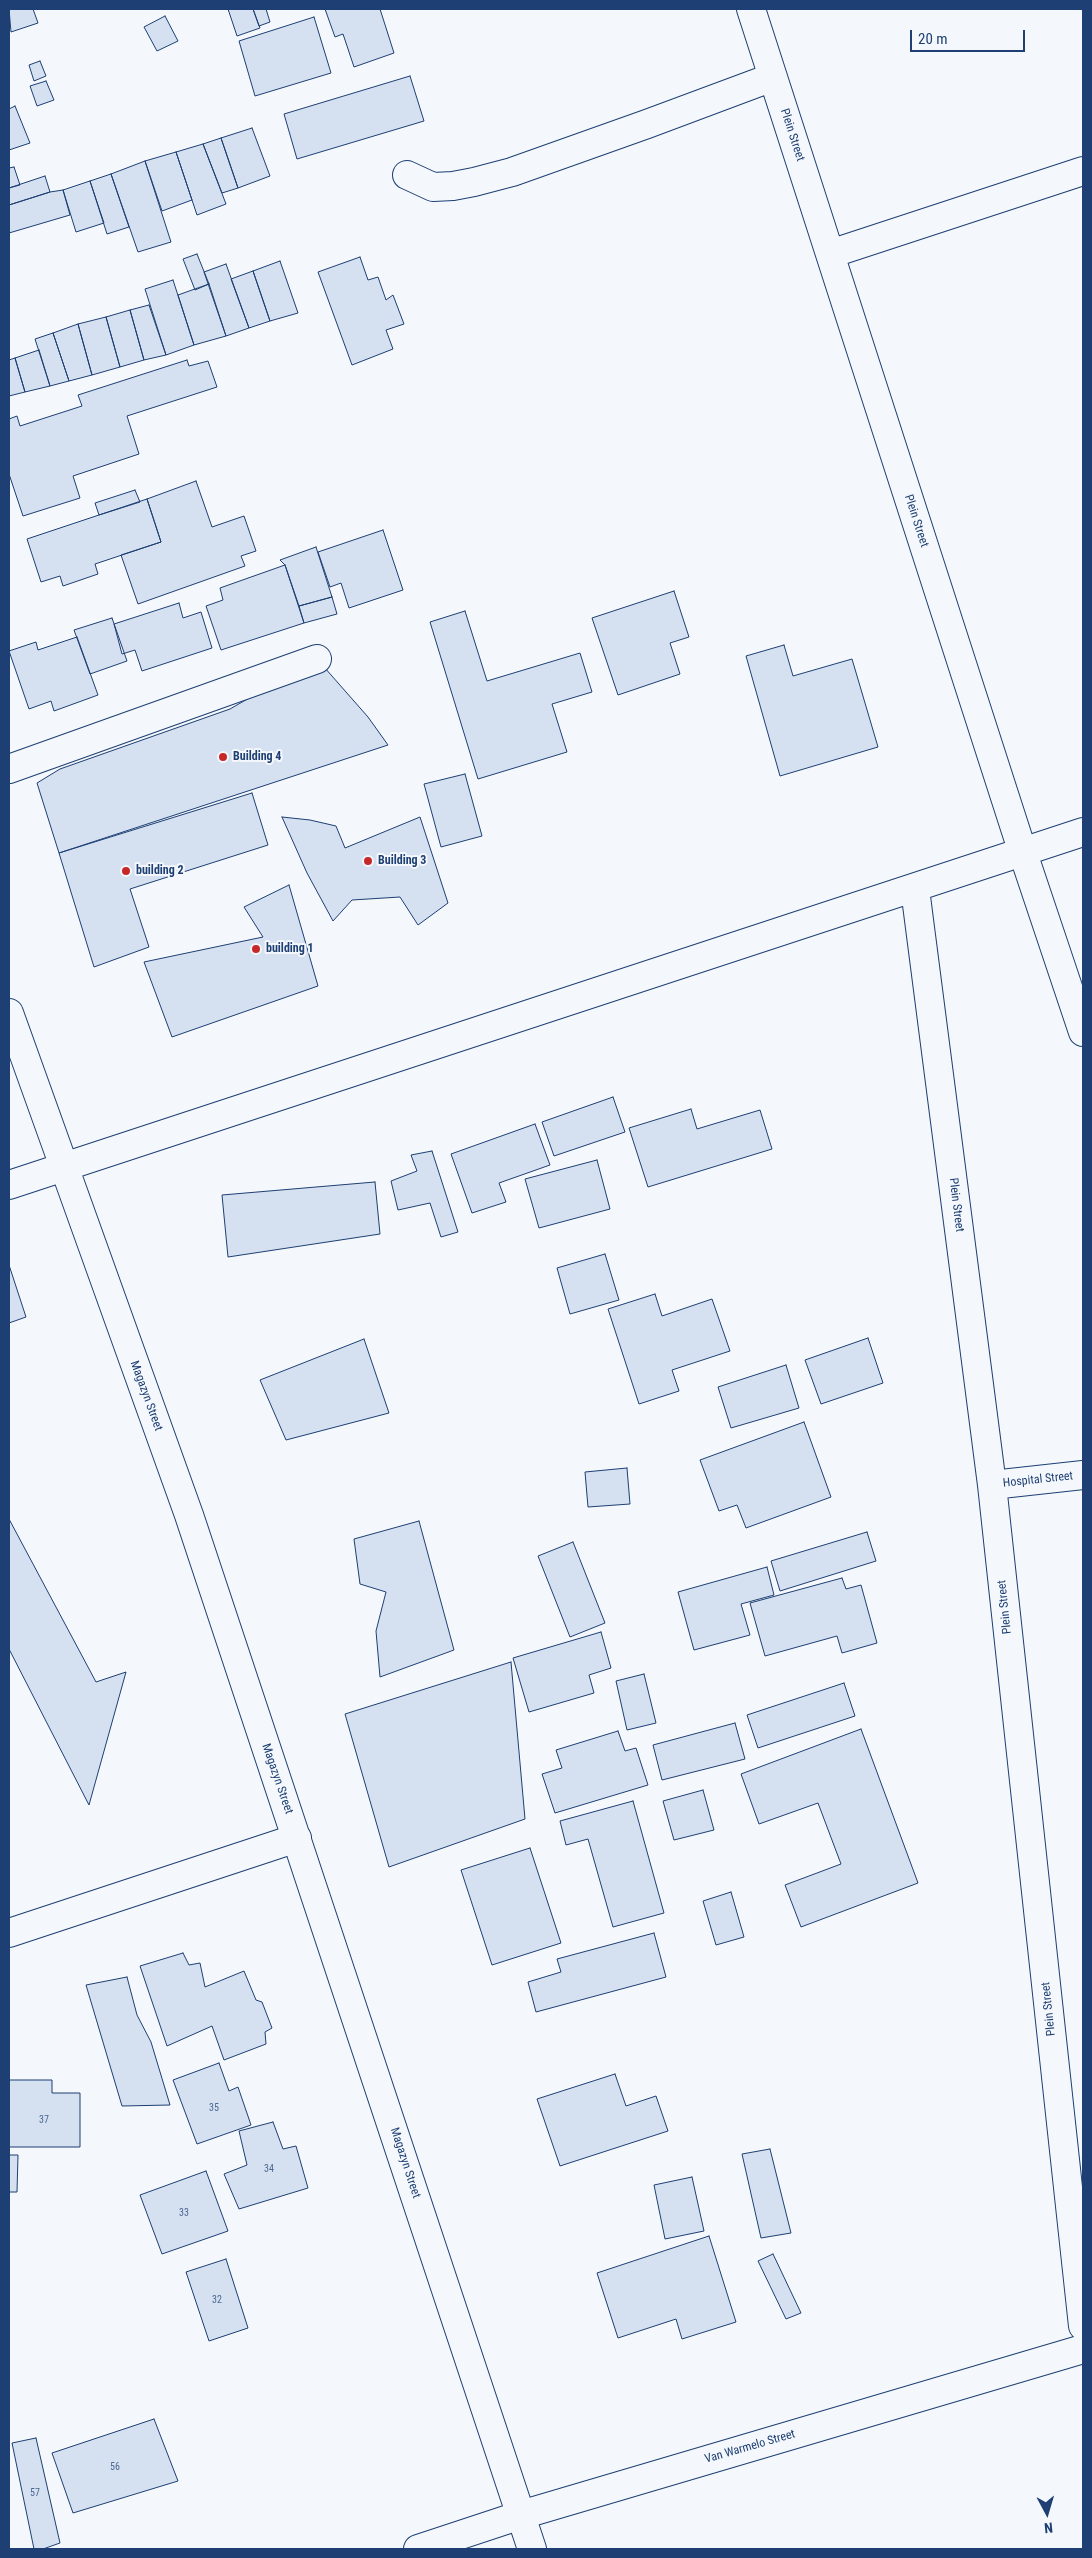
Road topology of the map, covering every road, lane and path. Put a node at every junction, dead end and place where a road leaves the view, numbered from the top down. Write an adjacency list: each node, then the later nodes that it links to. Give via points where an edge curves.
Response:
1 (752, 9): 2 (street, Plein Street)
2 (773, 77): 4 (street, via 512,172 453,186 433,186); 5 (street, Plein Street)
3 (1083, 171): 5 (street)
4 (407, 175)
5 (830, 254): 9 (street, Plein Street)
6 (317, 659): 7 (street)
7 (9, 769)
8 (1083, 832): 9 (street)
9 (1023, 853): 10 (street); 12 (street, Plein Street)
10 (915, 889): 13 (street); 16 (street, Plein Street)
11 (9, 1013): 13 (street, Magazyn Street)
12 (1083, 1032)
13 (63, 1168): 14 (street); 17 (street, Magazyn Street, via 189,1515)
14 (9, 1185)
15 (1083, 1475): 16 (street, Hospital Street)
16 (992, 1485): 19 (street, Plein Street)
17 (298, 1838): 18 (street); 21 (street, Magazyn Street)
18 (9, 1933)
19 (1083, 2326)
20 (1083, 2349): 21 (street, Van Warmelo Street)
21 (521, 2515): 22 (street, Van Warmelo Street); 23 (street, Magazyn Street)
22 (418, 2549)
23 (532, 2549)

